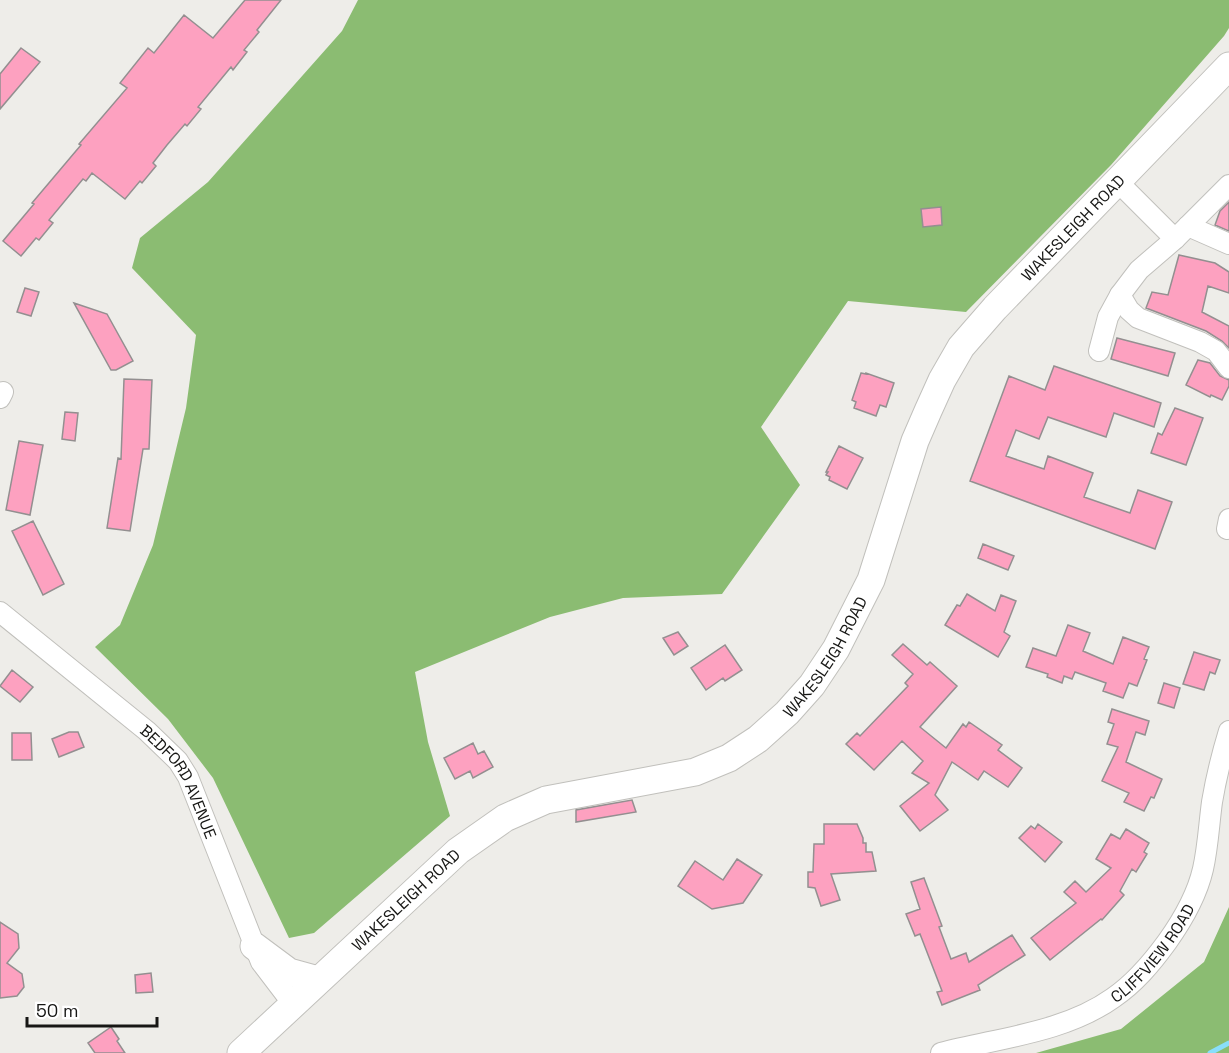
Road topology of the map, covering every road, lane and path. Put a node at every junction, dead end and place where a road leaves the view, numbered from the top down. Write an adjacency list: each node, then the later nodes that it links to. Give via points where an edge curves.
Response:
1 (1229, 66): 2 (main road, WAKESLEIGH ROAD)
2 (1118, 182): 4 (street); 12 (main road, WAKESLEIGH ROAD, via 962,347 942,380 915,441 871,580 836,649 787,713 729,758 695,772 546,800 505,818 458,851)
3 (1229, 185): 4 (street)
4 (1182, 232): 5 (street); 6 (street, via 1139,270)
5 (1229, 244)
6 (1120, 295): 7 (street, via 1108,317); 8 (street, via 1138,318 1200,342 1216,351)
7 (1099, 351)
8 (1229, 368)
9 (0, 612): 11 (street, BEDFORD AVENUE, via 147,730 178,761 188,777)
10 (1229, 731): 15 (street, CLIFFVIEW ROAD, via 1220,760 1203,870 1176,928 1135,981 1080,1016)
11 (254, 946): 12 (main road, via 289,972); 13 (street, BEDFORD AVENUE, via 261,962)
12 (318, 980): 13 (main road, WAKESLEIGH ROAD)
13 (293, 1004): 14 (main road, WAKESLEIGH ROAD)
14 (242, 1053)
15 (941, 1053)

